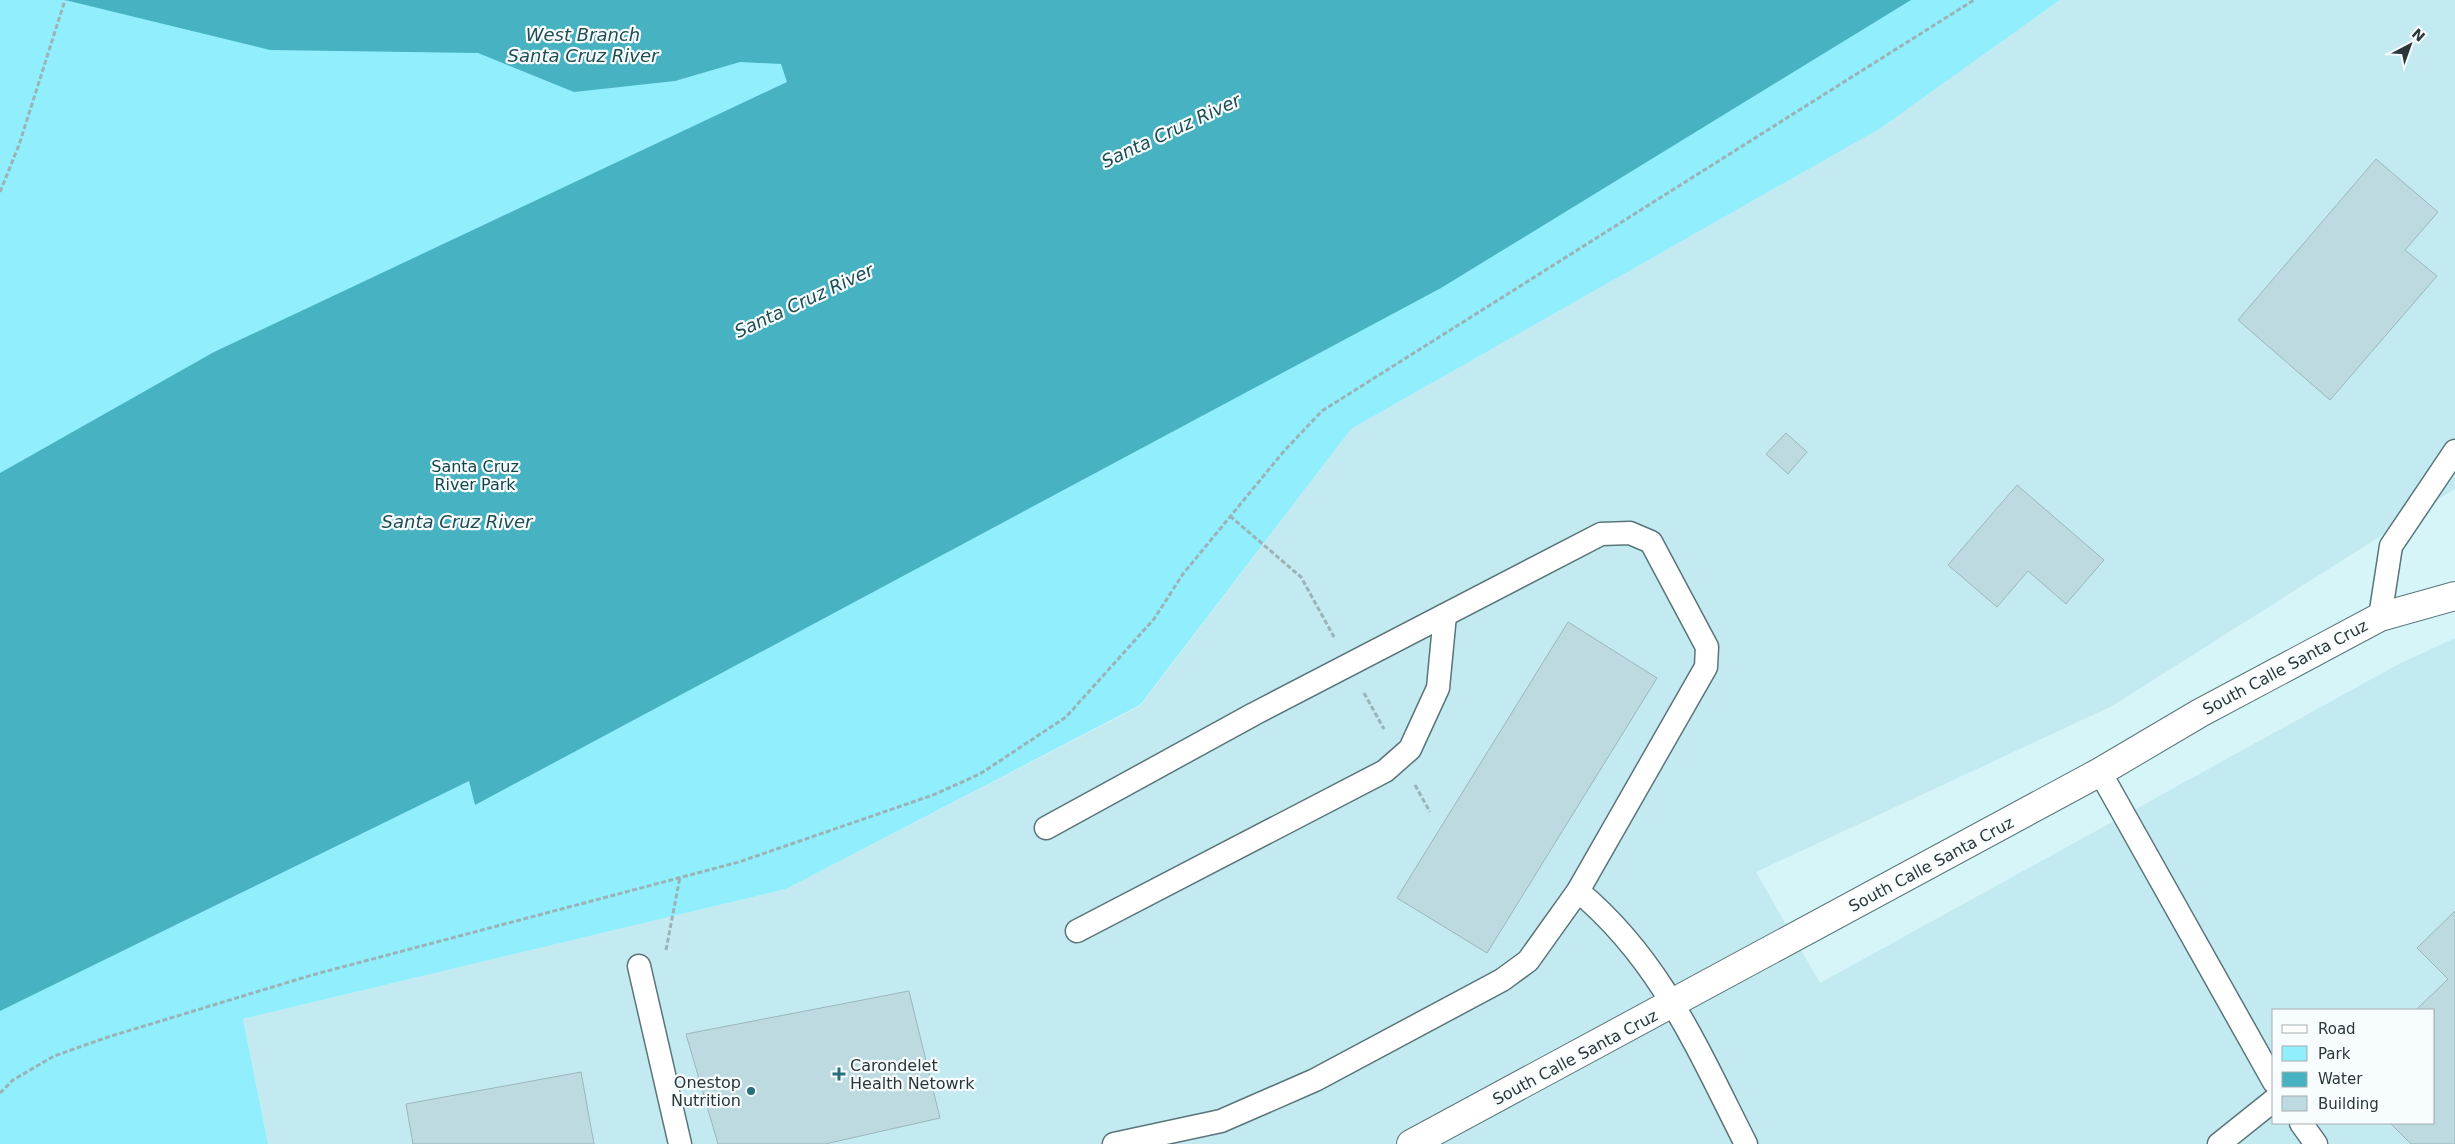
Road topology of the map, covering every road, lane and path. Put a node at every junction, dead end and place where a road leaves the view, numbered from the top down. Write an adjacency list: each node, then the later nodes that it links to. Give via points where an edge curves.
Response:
1 (64, 0): 3 (path, via 19,145)
2 (1974, 0): 10 (path, via 1322,411 1284,451 1183,574 1154,619 1066,717 980,774 933,795 738,862)
3 (0, 192)
4 (2455, 451): 7 (lane, via 2391,546)
5 (2455, 596): 7 (street, South Calle Santa Cruz)
6 (1445, 615): 9 (lane, via 1254,714); 11 (lane, via 1601,534 1630,533 1651,542 1706,647 1706,667); 12 (lane, via 1438,688 1410,749 1385,771)
7 (2380, 617): 8 (street, South Calle Santa Cruz, via 2200,713)
8 (2100, 772): 15 (street, South Calle Santa Cruz); 16 (lane)
9 (1046, 828)
10 (680, 877): 13 (path); 17 (path, via 312,975 108,1037 33,1066)
11 (1578, 891): 15 (lane, via 1629,940); 21 (lane, via 1528,961 1502,980 1315,1080 1230,1117)
12 (1077, 931)
13 (666, 951)
14 (639, 966): 20 (lane)
15 (1674, 1003): 22 (street, South Calle Santa Cruz); 23 (lane)
16 (2272, 1078)
17 (0, 1093)
18 (2272, 1102): 24 (lane)
19 (2302, 1124): 25 (lane)
20 (680, 1144)
21 (1114, 1144)
22 (1411, 1144)
23 (1746, 1144)
24 (2219, 1144)
25 (2316, 1144)

